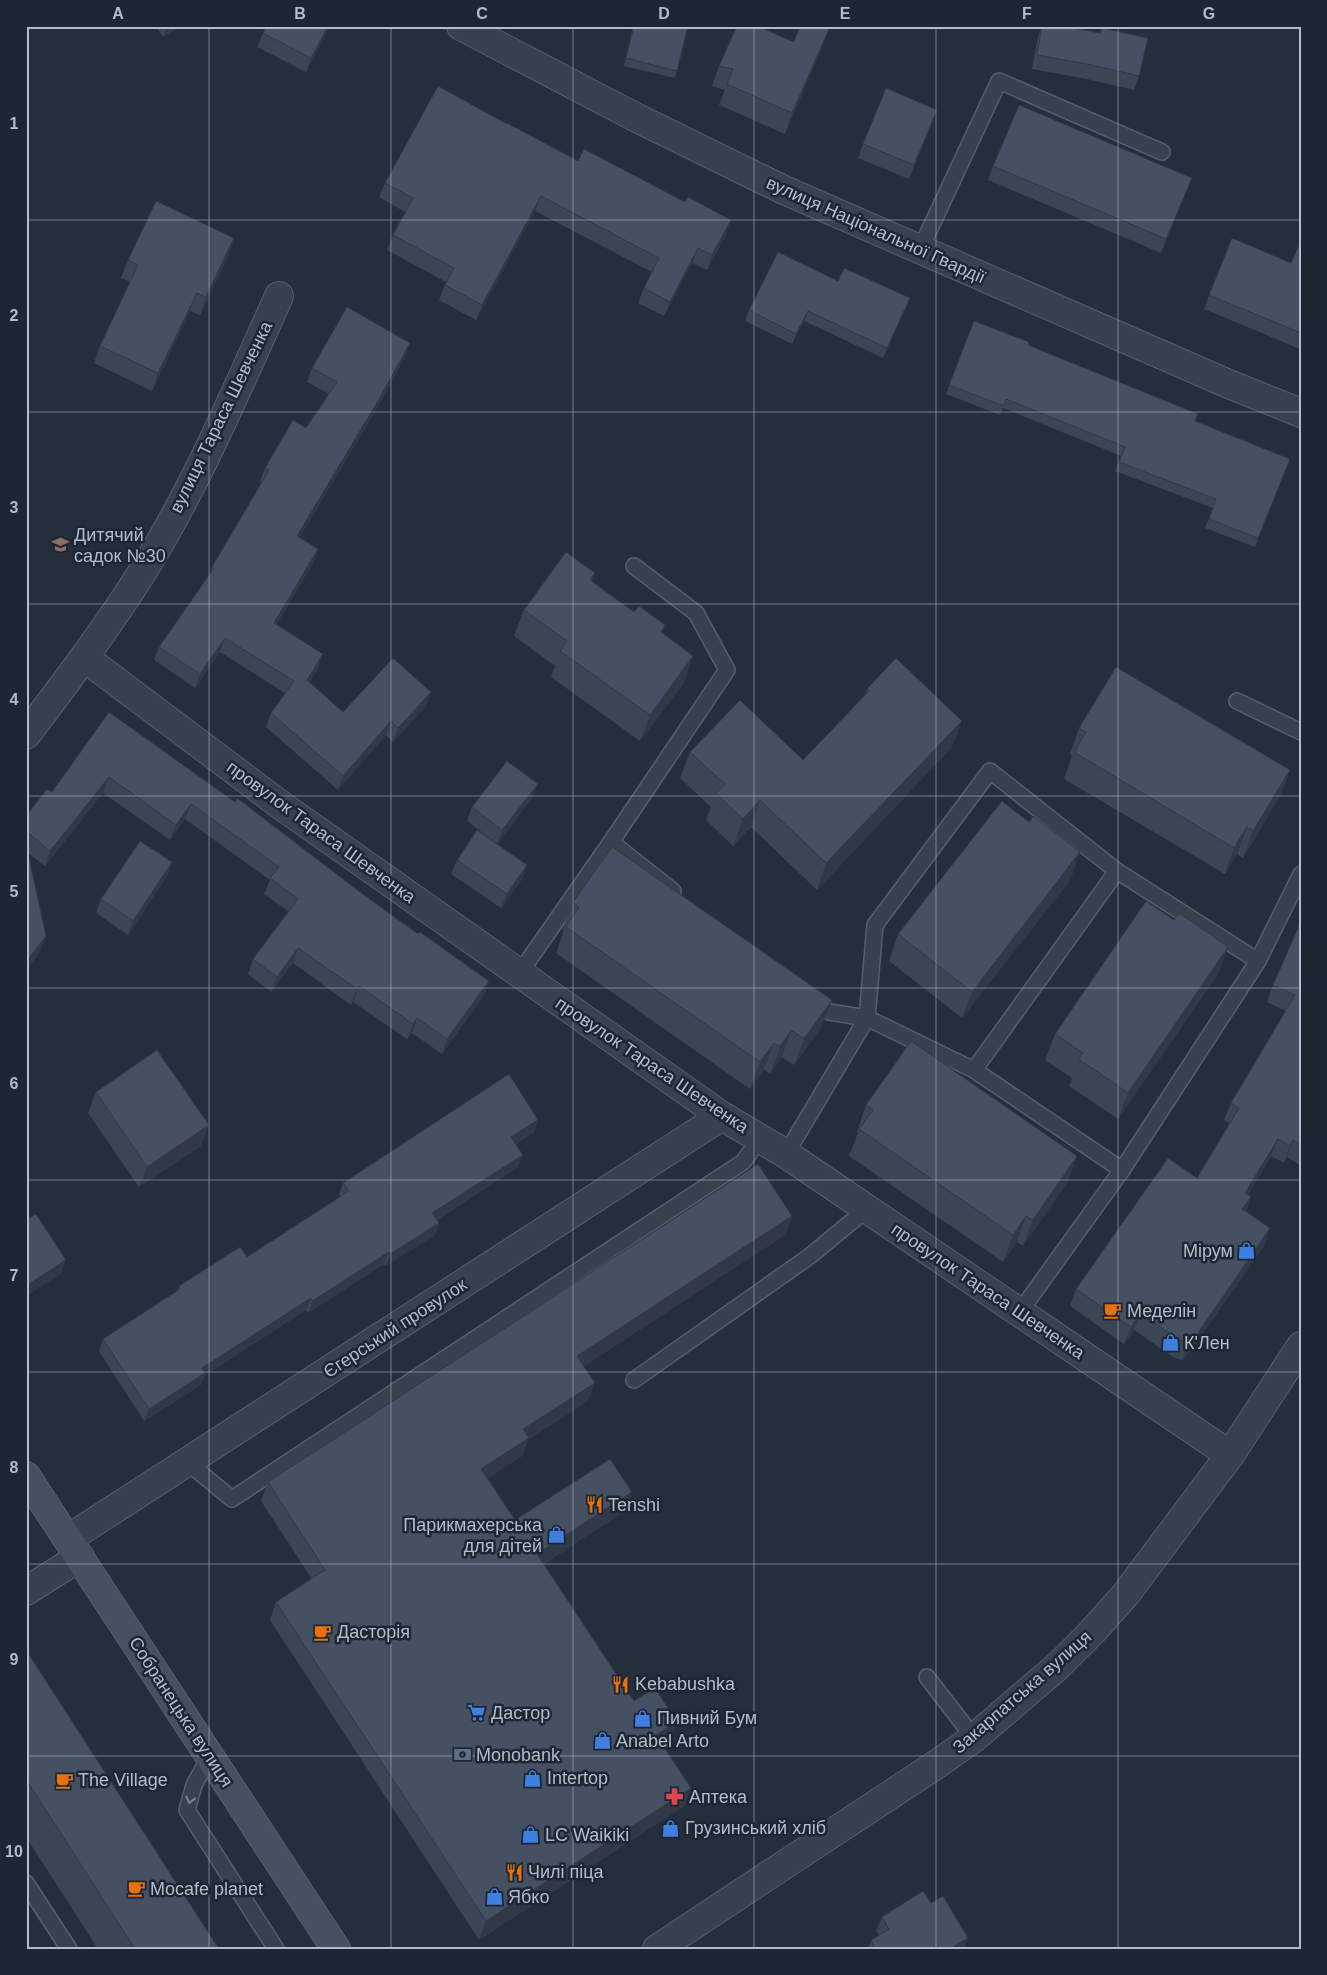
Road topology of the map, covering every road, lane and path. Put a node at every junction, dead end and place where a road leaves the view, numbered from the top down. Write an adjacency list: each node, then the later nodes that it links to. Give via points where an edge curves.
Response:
1 (461, 26): 3 (street, вулиця Національної Гвардії, via 784,190)
2 (1162, 152): 3 (lane, via 999,81)
3 (920, 250): 5 (street, вулиця Національної Гвардії)
4 (279, 296): 7 (street, вулиця Тараса Шевченка, via 193,481 143,570)
5 (1301, 413)
6 (634, 566): 11 (lane, via 696,613 728,670)
7 (85, 658): 10 (street, вулиця Тараса Шевченка); 16 (street, провулок Тараса Шевченка, via 282,806)
8 (1237, 701): 9 (lane)
9 (1301, 732)
10 (26, 735)
11 (611, 842): 14 (lane); 16 (lane)
12 (1118, 871): 15 (lane); 18 (lane, via 990,771 875,925); 19 (lane)
13 (1301, 874): 15 (lane)
14 (681, 897)
15 (1258, 961): 23 (lane)
16 (519, 974): 20 (street, провулок Тараса Шевченка)
17 (798, 988): 18 (lane, via 829,1012)
18 (867, 1018): 19 (lane); 22 (lane)
19 (974, 1070): 23 (lane)
20 (722, 1116): 21 (street, провулок Тараса Шевченка); 29 (street, Єгерський провулок)
21 (760, 1139): 22 (street, провулок Тараса Шевченка); 29 (lane, via 743,1162 232,1499)
22 (786, 1154): 24 (street, провулок Тараса Шевченка)
23 (1122, 1170): 25 (lane)
24 (864, 1207): 25 (street, провулок Тараса Шевченка); 27 (lane, via 856,1218 810,1256)
25 (1019, 1313): 28 (street, провулок Тараса Шевченка)
26 (1301, 1346): 28 (street, Закарпатська вулиця)
27 (634, 1380)
28 (1230, 1455): 34 (street, Закарпатська вулиця, via 1126,1594 1092,1632 1058,1666)
29 (187, 1462): 31 (street, Єгерський провулок)
30 (26, 1476): 31 (main road, Собранецька вулиця)
31 (74, 1548): 32 (street, Єгерський провулок); 35 (main road, Собранецька вулиця)
32 (26, 1591)
33 (928, 1677): 34 (lane)
34 (974, 1738): 40 (street, Закарпатська вулиця)
35 (210, 1756): 38 (lane, one-way to 38, via 194,1785 187,1810); 39 (main road, Собранецька вулиця)
36 (26, 1883): 37 (lane)
37 (69, 1949)
38 (276, 1949)
39 (336, 1949)
40 (658, 1949)

